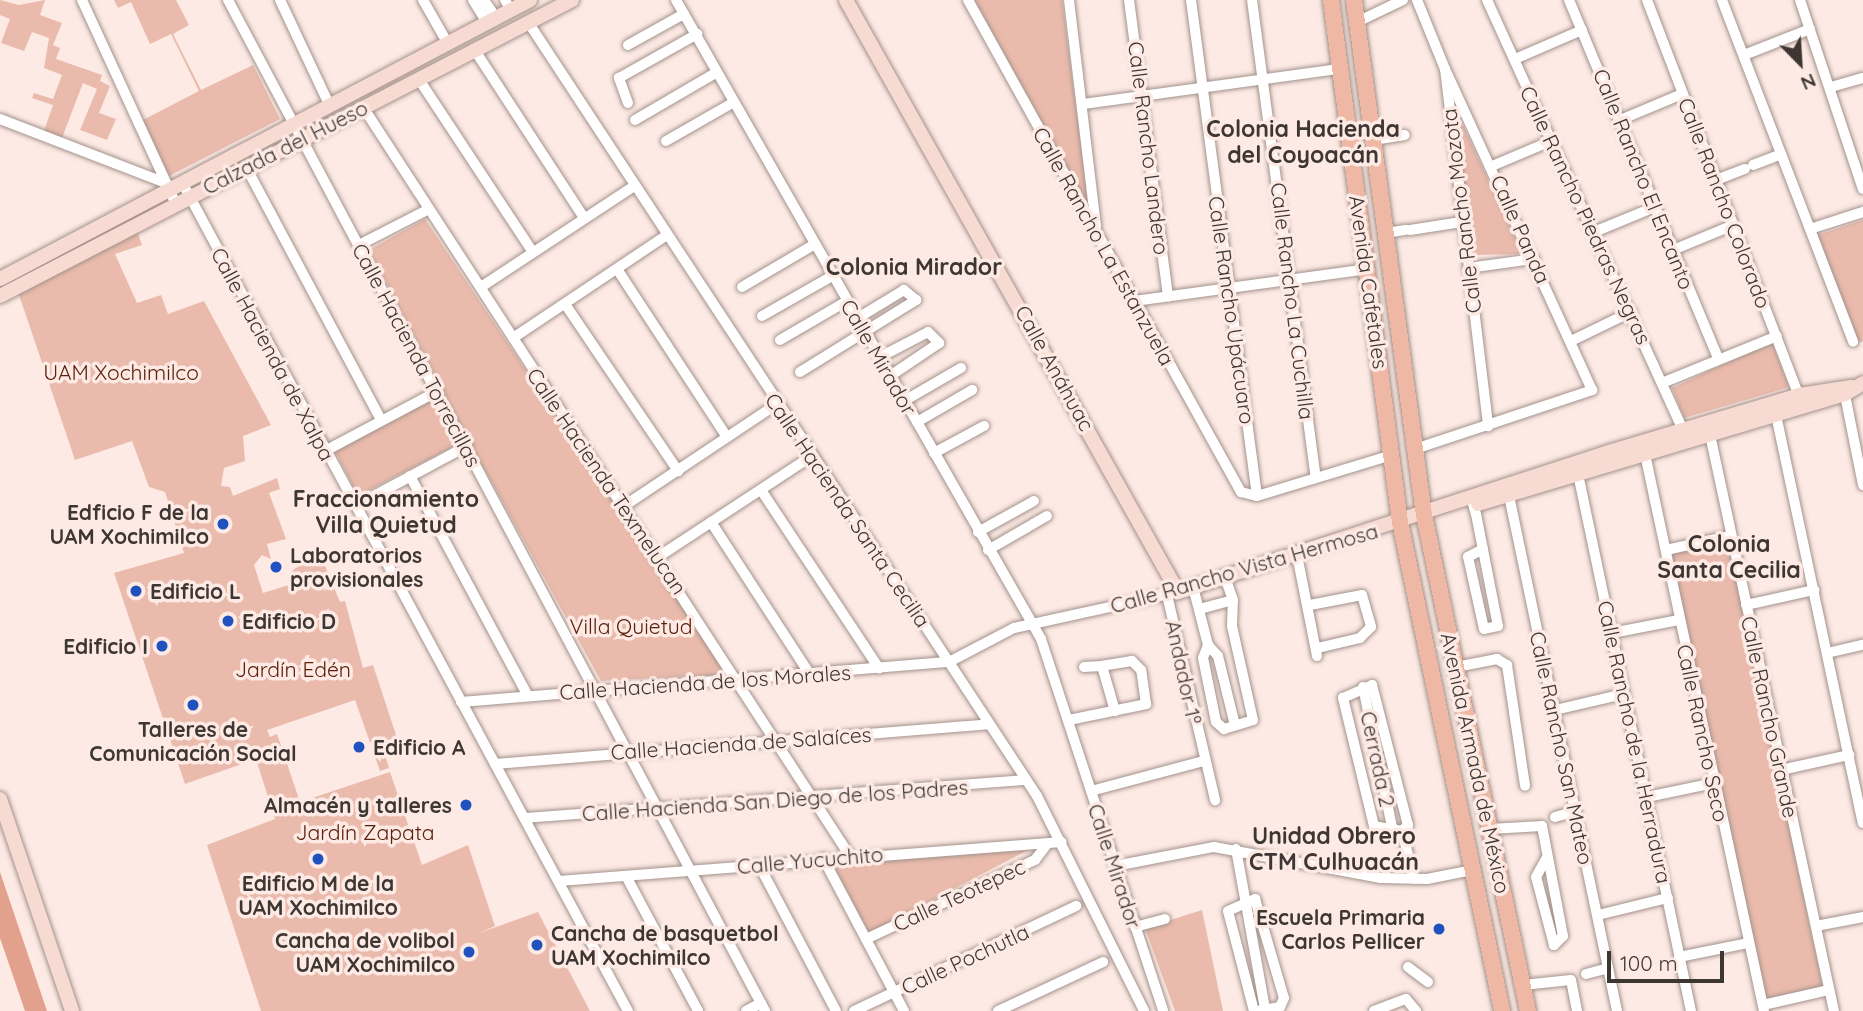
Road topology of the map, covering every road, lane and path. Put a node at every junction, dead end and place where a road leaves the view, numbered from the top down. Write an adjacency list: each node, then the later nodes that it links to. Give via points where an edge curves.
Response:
1 (82, 0): 61 (street)
2 (228, 0): 55 (street, Calle Hacienda Torrecillas)
3 (279, 0): 49 (street)
4 (423, 0): 32 (street)
5 (472, 0): 26 (street)
6 (484, 0): 26 (street)
7 (572, 0): 27 (street, Calzada del Hueso)
8 (677, 0): 25 (street, Calle Mirador)
9 (846, 0): 164 (street, Calle Anáhuac)
10 (968, 0): 78 (street, Calle Rancho La Estanzuela)
11 (1069, 0): 50 (street)
12 (1129, 0): 46 (street, Calle Rancho Landero)
13 (1191, 0): 43 (street, Calle Rancho Upácuaro)
14 (1252, 0): 42 (street, Calle Rancho La Cuchilla)
15 (1331, 0): 37 (main road, Avenida Cafetales)
16 (1354, 0): 28 (main road, Avenida Cafetales)
17 (1402, 0): 28 (street)
18 (1417, 0): 38 (street, Calle Rancho Mozota)
19 (1487, 0): 36 (street, Calle Rancho Piedras Negras)
20 (1569, 0): 30 (street, Calle Rancho El Encanto)
21 (1647, 0): 45 (street, Calle Rancho Colorado)
22 (1722, 0): 35 (street)
23 (1800, 0): 29 (street)
24 (516, 3): 26 (street, Calzada del Hueso)
25 (684, 13): 31 (street, Calle Mirador); 33 (street)
26 (491, 20): 32 (street, Calzada del Hueso)
27 (528, 22): 34 (street, Calzada del Hueso); 67 (street, Calle Hacienda Santa Cecilia)
28 (1357, 22): 58 (main road, Avenida Cafetales)
29 (1810, 29): 35 (street); 44 (street)
30 (1581, 30): 36 (street); 54 (street, Calle Rancho El Encanto)
31 (697, 34): 39 (street, Calle Mirador); 48 (street, via 619,78)
32 (447, 43): 49 (street, Calzada del Hueso)
33 (628, 45)
34 (474, 49): 40 (street, Calzada del Hueso); 74 (street)
35 (1744, 55): 62 (street)
36 (1515, 59): 60 (street, Calle Rancho Piedras Negras)
37 (1340, 69): 42 (street); 89 (main road, Avenida Cafetales)
38 (1444, 69): 63 (street, Calle Panda); 75 (street, Calle Rancho Mozota)
39 (717, 72): 47 (street, Calle Mirador); 53 (street)
40 (418, 78): 51 (street, Calzada del Hueso); 85 (street)
41 (1863, 78): 44 (street)
42 (1263, 79): 43 (street); 92 (street, Calle Rancho La Cuchilla)
43 (1202, 88): 46 (street); 95 (street, Calle Rancho Upácuaro)
44 (1831, 88): 68 (street)
45 (1682, 94): 54 (street); 66 (street, Calle Rancho Colorado)
46 (1142, 96): 50 (street); 97 (street, Calle Rancho Landero)
47 (734, 102): 59 (street); 82 (street, Calle Mirador)
48 (628, 103)
49 (330, 104): 55 (street, Calzada del Hueso)
50 (1083, 104): 78 (street)
51 (363, 107): 57 (street, Calzada del Hueso); 72 (street, Calle Hacienda Texmelucan)
52 (0, 119): 65 (street)
53 (635, 120)
54 (1620, 120): 71 (street, Calle Rancho El Encanto)
55 (292, 123): 57 (street, Calle Hacienda Torrecillas); 69 (street, Calzada del Hueso)
56 (1405, 135): 58 (street)
57 (303, 138): 64 (street, Calzada del Hueso); 83 (street, Calle Hacienda Torrecillas)
58 (1373, 140): 80 (main road, Avenida Cafetales)
59 (666, 141)
60 (1552, 141): 63 (street); 79 (street, Calle Rancho Piedras Negras)
61 (152, 154): 65 (street); 70 (street)
62 (1781, 154): 66 (street); 77 (street)
63 (1492, 166): 86 (street, Calle Panda)
64 (247, 167): 69 (street, Calzada del Hueso); 123 (street)
65 (142, 174): 70 (street)
66 (1716, 180): 76 (street, Calle Rancho Colorado)
67 (634, 186): 74 (street); 81 (street, Calle Hacienda Santa Cecilia)
68 (1863, 189)
69 (187, 190): 70 (street, Calzada del Hueso); 132 (street, Calle Hacienda de Xalpa)
70 (170, 192): 91 (street, Calzada del Hueso); 96 (street, Calzada del Hueso)
71 (1655, 207): 79 (street); 84 (street, Calle Rancho El Encanto)
72 (429, 209): 83 (street); 93 (street, Calle Hacienda Texmelucan)
73 (1863, 212): 77 (street)
74 (584, 218): 85 (street)
75 (1461, 222): 80 (street); 87 (street, Calle Rancho Mozota)
76 (1733, 225): 84 (street); 105 (street, Calle Rancho Colorado)
77 (1810, 229): 109 (street)
78 (1097, 230): 98 (street, Calle Rancho La Estanzuela)
79 (1594, 232): 101 (street, Calle Rancho Piedras Negras)
80 (1386, 233): 131 (main road, Avenida Cafetales)
81 (667, 235): 88 (street); 121 (street, Calle Hacienda Santa Cecilia)
82 (815, 244): 90 (street, Calle Mirador); 94 (street)
83 (359, 245): 118 (street, Calle Hacienda Torrecillas)
84 (1673, 250): 111 (street, Calle Rancho El Encanto)
85 (532, 251): 93 (street)
86 (1534, 259): 87 (street); 108 (street, Calle Panda)
87 (1468, 268): 126 (street, Calle Rancho Mozota)
88 (617, 269): 100 (street); 129 (street)
89 (1367, 270): 92 (street); 136 (main road, Avenida Cafetales)
90 (832, 276): 99 (street, Calle Mirador); 102 (street)
91 (0, 279)
92 (1290, 280): 95 (street); 141 (street, Calle Rancho La Cuchilla)
93 (481, 287): 106 (street, Calle Hacienda Texmelucan)
94 (742, 288)
95 (1229, 289): 97 (street); 145 (street, Calle Rancho Upácuaro)
96 (0, 296)
97 (1168, 296): 98 (street)
98 (1134, 300): 145 (street, Calle Rancho La Estanzuela, via 1241,492)
99 (847, 301): 103 (street, Calle Mirador); 107 (street)
100 (565, 304): 106 (street); 138 (street)
101 (1631, 312): 108 (street); 115 (street, Calle Rancho Piedras Negras)
102 (762, 316)
103 (858, 318): 104 (street, Calle Mirador); 104 (street, via 904,290 916,300)
104 (867, 334): 110 (street, Calle Mirador); 113 (street)
105 (1777, 335): 111 (street); 120 (street, Calle Rancho Colorado)
106 (513, 338): 149 (street, Calle Hacienda Texmelucan)
107 (780, 340)
108 (1571, 341): 126 (street, Calle Panda, via 1592,390)
109 (1853, 342)
110 (880, 357): 114 (street, Calle Mirador); 114 (street, via 930,332 939,344)
111 (1718, 358): 115 (street)
112 (961, 368): 119 (street)
113 (800, 372)
114 (890, 376): 119 (street, Calle Mirador)
115 (1662, 383): 128 (street, Calle Rancho Piedras Negras)
116 (1851, 387): 120 (street, Calle Rancho Vista Hermosa); 142 (street)
117 (972, 390): 124 (street)
118 (438, 391): 123 (street); 130 (street, Calle Hacienda Torrecillas)
119 (904, 401): 124 (street, Calle Mirador)
120 (1801, 401): 122 (street, Calle Rancho Vista Hermosa); 127 (street, Calle Rancho Vista Hermosa)
121 (777, 404): 129 (street); 135 (street, Calle Hacienda Santa Cecilia)
122 (1776, 415): 127 (street, Calle Rancho Vista Hermosa); 163 (street)
123 (381, 420): 132 (street)
124 (917, 422): 133 (street, Calle Mirador)
125 (985, 426): 133 (street)
126 (1488, 426): 131 (street)
127 (1709, 428): 128 (street, Calle Rancho Vista Hermosa); 134 (street, Calle Rancho Vista Hermosa); 155 (street, Calle Rancho Grande)
128 (1683, 430): 137 (street, Calle Rancho Vista Hermosa)
129 (727, 438): 138 (street)
130 (467, 446): 140 (street); 183 (street, Calle Hacienda Torrecillas)
131 (1415, 449): 150 (main road, Avenida Cafetales)
132 (325, 451): 148 (street, Calle Hacienda de Xalpa)
133 (934, 453): 154 (street, Calle Mirador)
134 (1644, 454): 137 (street, Calle Rancho Vista Hermosa); 158 (street, Calle Rancho Seco)
135 (812, 456): 144 (street); 175 (street, Calle Hacienda Santa Cecilia)
136 (1392, 456): 141 (street); 153 (main road, Avenida Cafetales)
137 (1611, 458): 139 (street, Calle Rancho Vista Hermosa); 143 (street, Calle Rancho Vista Hermosa)
138 (678, 471): 149 (street)
139 (1578, 474): 143 (street, Calle Rancho Vista Hermosa); 171 (street, Calle Rancho de la Herradura)
140 (410, 476): 148 (street); 185 (street)
141 (1316, 477): 145 (street)
142 (1863, 485)
143 (1507, 489): 147 (street, Calle Rancho Vista Hermosa); 187 (street, Calle Rancho San Mateo)
144 (761, 490): 152 (street); 179 (street)
145 (1257, 496)
146 (1034, 501): 154 (street)
147 (1469, 502): 150 (street, Calle Rancho Vista Hermosa); 157 (street)
148 (357, 505): 186 (street, Calle Hacienda de Xalpa)
149 (624, 506): 160 (street, Calle Hacienda Texmelucan)
150 (1424, 515): 153 (street, Calle Rancho Vista Hermosa); 178 (main road, Avenida Armada de México)
151 (1046, 516): 156 (street)
152 (711, 522): 160 (street); 180 (street)
153 (1400, 522): 159 (street, Calle Rancho Vista Hermosa); 221 (main road, Avenida Armada de México)
154 (978, 532): 156 (street, Calle Mirador)
155 (1730, 536): 158 (street); 167 (street, Calle Rancho Grande)
156 (988, 550): 170 (street, Calle Mirador)
157 (1483, 550): 157 (street, via 1498,626 1484,629 1468,557)
158 (1666, 550): 169 (street, Calle Rancho Seco)
159 (1297, 555): 161 (street, Calle Rancho Vista Hermosa); 166 (street)
160 (658, 557): 181 (street, Calle Hacienda Texmelucan)
161 (1225, 578): 162 (street, Calle Rancho Vista Hermosa); 165 (street)
162 (1193, 587): 164 (street, Calle Rancho Vista Hermosa); 168 (street)
163 (1814, 590): 167 (street); 174 (street)
164 (1172, 594): 170 (street, Calle Rancho Vista Hermosa); 195 (street, Andador 1º)
165 (1233, 600): 168 (street); 191 (street, via 1231,626 1257,716)
166 (1311, 605): 166 (street, via 1317,652 1360,638 1371,627 1362,595)
167 (1746, 606): 197 (street, Calle Rancho Grande)
168 (1200, 609): 172 (street)
169 (1679, 620): 171 (street); 199 (street, Calle Rancho Seco)
170 (1033, 626): 175 (street, Calle Rancho Vista Hermosa, via 995,635); 189 (street, Calle Mirador)
171 (1612, 633): 184 (street, Calle Rancho de la Herradura)
172 (1208, 645): 191 (street, via 1218,656); 191 (street, via 1203,658 1216,722 1224,729)
173 (1863, 645): 174 (street)
174 (1828, 653): 194 (street)
175 (949, 662): 179 (street, Calle Hacienda de los Morales); 190 (street, Calle Hacienda Santa Cecilia)
176 (1102, 666): 177 (street); 188 (street); 188 (street, via 1132,661 1141,670 1146,704)
177 (1084, 667)
178 (1456, 667): 200 (street, via 1497,659 1509,669); 212 (main road, Avenida Armada de México)
179 (879, 668): 180 (street, Calle Hacienda de los Morales)
180 (809, 673): 181 (street, Calle Hacienda de los Morales)
181 (737, 679): 183 (street, Calle Hacienda de los Morales); 192 (street, Calle Hacienda Texmelucan)
182 (1363, 687): 211 (street, Cerrada 2); 211 (street, via 1378,690); 211 (street, via 1343,698 1374,826)
183 (595, 691): 185 (street, Calle Hacienda de los Morales); 193 (street, Calle Hacienda Torrecillas)
184 (1624, 694): 187 (street); 203 (street, Calle Rancho de la Herradura)
185 (528, 695): 186 (street, Calle Hacienda de los Morales)
186 (461, 702): 196 (street, Calle Hacienda de Xalpa)
187 (1555, 710): 207 (street, Calle Rancho San Mateo)
188 (1115, 711): 189 (street)
189 (1069, 720): 201 (street, Calle Mirador)
190 (987, 724): 192 (street, Calle Hacienda de Salaíces); 198 (street, Calle Hacienda Santa Cecilia)
191 (1235, 725)
192 (776, 739): 193 (street, Calle Hacienda de Salaíces); 202 (street, Calle Hacienda Texmelucan)
193 (629, 751): 196 (street, Calle Hacienda de Salaíces); 206 (street, Calle Hacienda Torrecillas)
194 (1849, 755): 197 (street); 210 (street)
195 (1204, 761): 201 (street); 205 (street, Andador 1º)
196 (495, 764): 209 (street, Calle Hacienda de Xalpa)
197 (1782, 770): 232 (street, Calle Rancho Grande)
198 (1025, 780): 202 (street, Calle Hacienda San Diego de los Padres); 213 (street, Calle Hacienda Santa Cecilia)
199 (1714, 783): 203 (street); 235 (street, Calle Rancho Seco)
200 (1525, 786)
201 (1091, 791): 220 (street, Calle Mirador)
202 (817, 797): 206 (street, Calle Hacienda San Diego de los Padres); 216 (street, Calle Hacienda Texmelucan)
203 (1647, 797): 226 (street, Calle Rancho de la Herradura)
204 (0, 799): 249 (street)
205 (1215, 800)
206 (659, 810): 209 (street, Calle Hacienda San Diego de los Padres); 222 (street, Calle Hacienda Torrecillas)
207 (1576, 811): 208 (street); 229 (street, Calle Rancho San Mateo)
208 (1555, 817)
209 (525, 818): 225 (street, Calle Hacienda de Xalpa)
210 (1863, 823)
211 (1401, 829): 224 (street)
212 (1490, 829): 218 (street, via 1540,823); 242 (main road, Avenida Armada de México)
213 (1061, 842): 214 (street, Calle Yucuchito); 257 (street, Calle Hacienda Santa Cecilia)
214 (1047, 844): 216 (street, Calle Yucuchito); 234 (street, Calle Teotepec, via 1035,860)
215 (1236, 849): 220 (street); 224 (street); 227 (street)
216 (850, 856): 217 (street, Calle Yucuchito)
217 (823, 858): 219 (street, Calle Yucuchito); 234 (street)
218 (1546, 859): 218 (street, via 1563,936 1554,946 1536,877)
219 (759, 865): 222 (street, Calle Yucuchito); 253 (street)
220 (1115, 866): 233 (street, Calle Mirador)
221 (1473, 870): 224 (street); 261 (main road, Avenida Armada de México)
222 (690, 871): 223 (street, Calle Yucuchito); 246 (street, Calle Hacienda Torrecillas)
223 (626, 876): 225 (street, Calle Yucuchito); 251 (street)
224 (1414, 879)
225 (559, 881): 250 (street, Calle Hacienda de Xalpa)
226 (1668, 898): 229 (street); 236 (street, Calle Rancho de la Herradura)
227 (1243, 901): 248 (street); 248 (street, via 1228,911); 248 (street, via 1259,902 1284,999 1280,1007)
228 (1076, 906): 244 (street, Calle Pochutla)
229 (1598, 915): 239 (street, Calle Rancho San Mateo)
230 (1863, 917): 232 (street)
231 (1165, 919): 233 (street)
232 (1816, 926): 243 (street, Calle Rancho Grande)
233 (1135, 927): 258 (street, Calle Mirador)
234 (866, 939): 244 (street)
235 (1748, 943): 236 (street); 247 (street, Calle Rancho Seco)
236 (1679, 957): 265 (street, Calle Rancho de la Herradura)
237 (1103, 962): 256 (street)
238 (1408, 967): 241 (street)
239 (1608, 968): 240 (street); 264 (street, Calle Rancho San Mateo)
240 (1586, 974)
241 (1428, 982)
242 (1523, 985): 262 (main road, Avenida Armada de México); 263 (street, via 1571,980)
243 (1829, 990): 247 (street); 266 (street, Calle Rancho Grande)
244 (894, 992): 254 (street, Calle Pochutla); 255 (street)
245 (1392, 1006): 259 (street); 260 (street, via 1412,1000)
246 (763, 1007): 252 (street)
247 (1763, 1008)
248 (1259, 1010)
249 (72, 1011)
250 (628, 1011)
251 (698, 1011)
252 (746, 1011)
253 (836, 1011)
254 (854, 1011)
255 (904, 1011)
256 (998, 1011)
257 (1143, 1011)
258 (1163, 1011)
259 (1374, 1011)
260 (1416, 1011)
261 (1502, 1011)
262 (1528, 1011)
263 (1577, 1011)
264 (1617, 1011)
265 (1691, 1011)
266 (1834, 1011)

